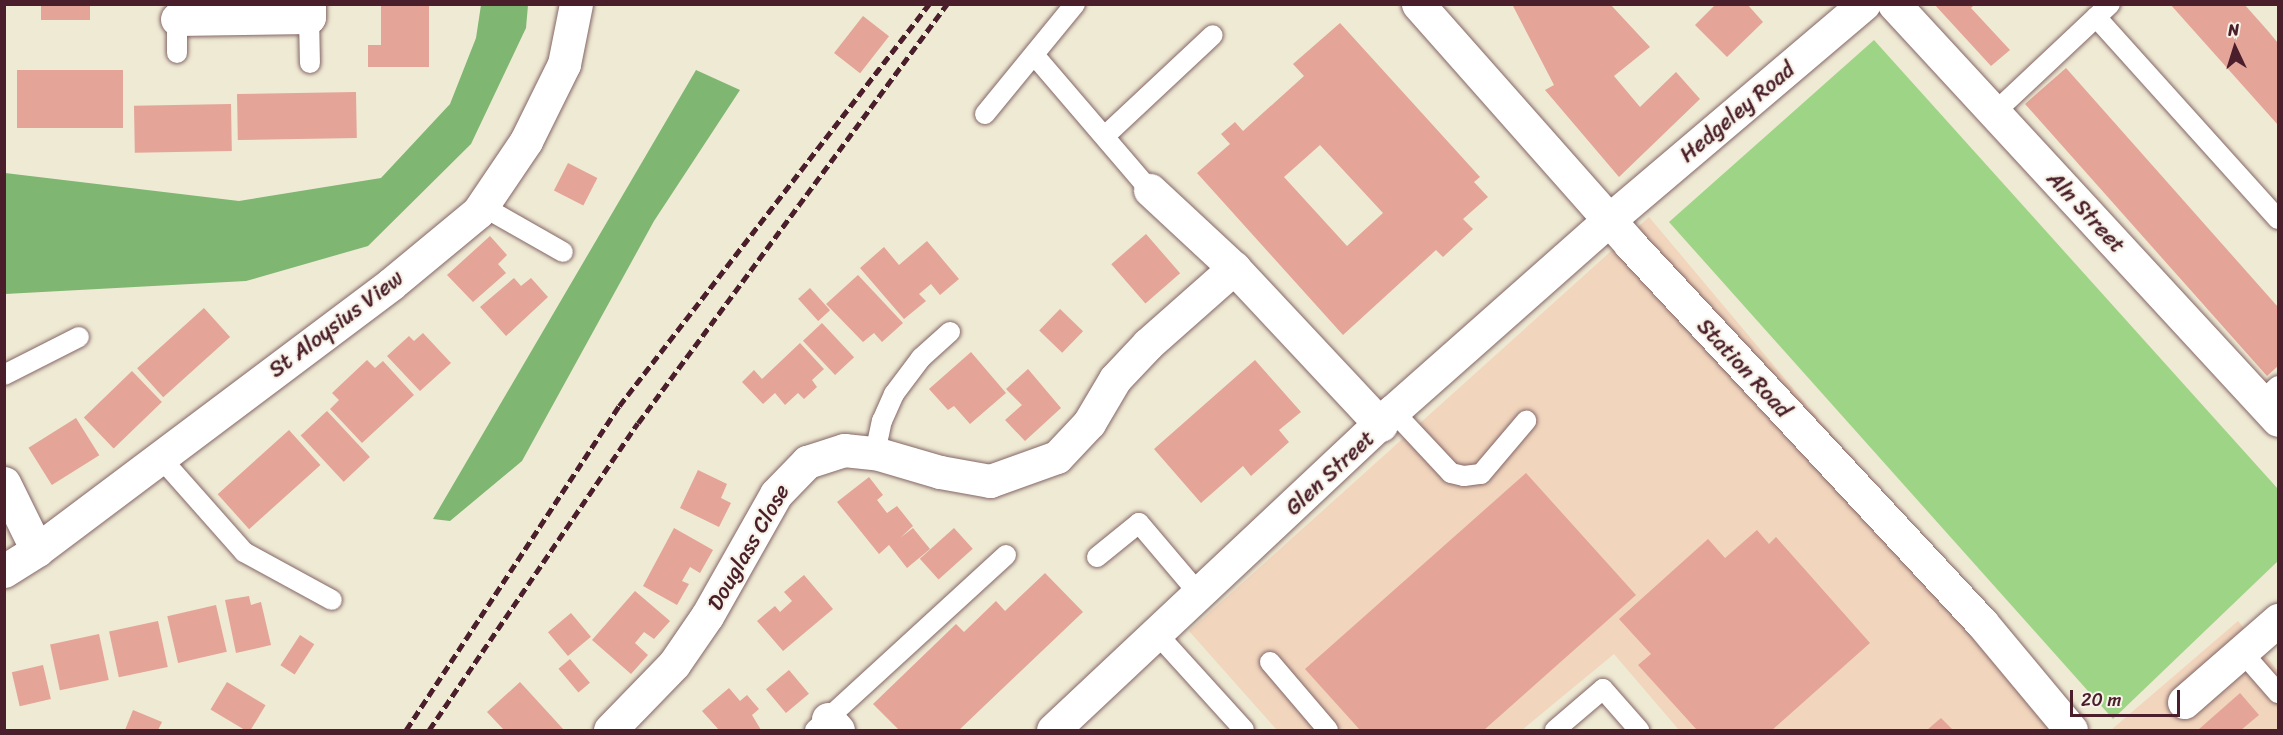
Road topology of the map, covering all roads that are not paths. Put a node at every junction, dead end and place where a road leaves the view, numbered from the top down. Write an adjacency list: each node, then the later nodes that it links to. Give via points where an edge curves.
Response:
1 (576, 4): 17 (street, St Aloysius View, via 564,64 526,141)
2 (1075, 4): 11 (lane)
3 (1418, 4): 19 (street, Station Road)
4 (1864, 4): 19 (street, Hedgeley Road)
5 (1894, 4): 13 (street, Aln Street)
6 (309, 11): 8 (street); 12 (lane)
7 (2103, 11): 13 (lane); 18 (lane)
8 (177, 12): 10 (lane)
9 (1214, 35): 15 (lane)
10 (177, 53)
11 (1035, 56): 14 (lane); 15 (lane)
12 (310, 63)
13 (1994, 113): 25 (street, Aln Street)
14 (985, 114)
15 (1106, 135): 16 (lane)
16 (1150, 190): 21 (street)
17 (482, 206): 20 (lane); 29 (street, St Aloysius View, via 391,284)
18 (2278, 219)
19 (1609, 220): 26 (street, Glen Street); 50 (street, Station Road, via 1982,622)
20 (563, 252)
21 (1234, 268): 26 (street); 28 (street, Douglass Close, via 1148,344 1115,379 1089,423 1057,457 990,481 940,472)
22 (950, 332): 28 (lane, via 921,358 894,394 882,421)
23 (79, 337): 24 (lane)
24 (4, 375)
25 (2273, 402)
26 (1387, 418): 27 (lane, via 1451,474 1464,476 1481,474); 35 (street, Glen Street)
27 (1526, 421)
28 (875, 453): 44 (street, Douglass Close, via 844,450 807,462 789,477 674,664)
29 (160, 457): 31 (street, St Aloysius View); 36 (lane, via 244,552)
30 (4, 483): 31 (street)
31 (37, 550): 34 (street, St Aloysius View)
32 (1006, 555): 43 (lane)
33 (1097, 557): 35 (lane, via 1139,523)
34 (4, 571)
35 (1201, 596): 38 (street, Glen Street)
36 (332, 600)
37 (2278, 620): 39 (street)
38 (1158, 635): 45 (street, Glen Street); 46 (lane)
39 (2242, 652): 41 (lane); 42 (street)
40 (1270, 663): 47 (lane)
41 (2278, 693)
42 (2184, 702)
43 (827, 726)
44 (610, 730)
45 (1053, 730)
46 (1244, 730)
47 (1328, 730)
48 (1555, 730): 49 (lane, via 1603,690)
49 (1640, 730)
50 (2071, 730)

